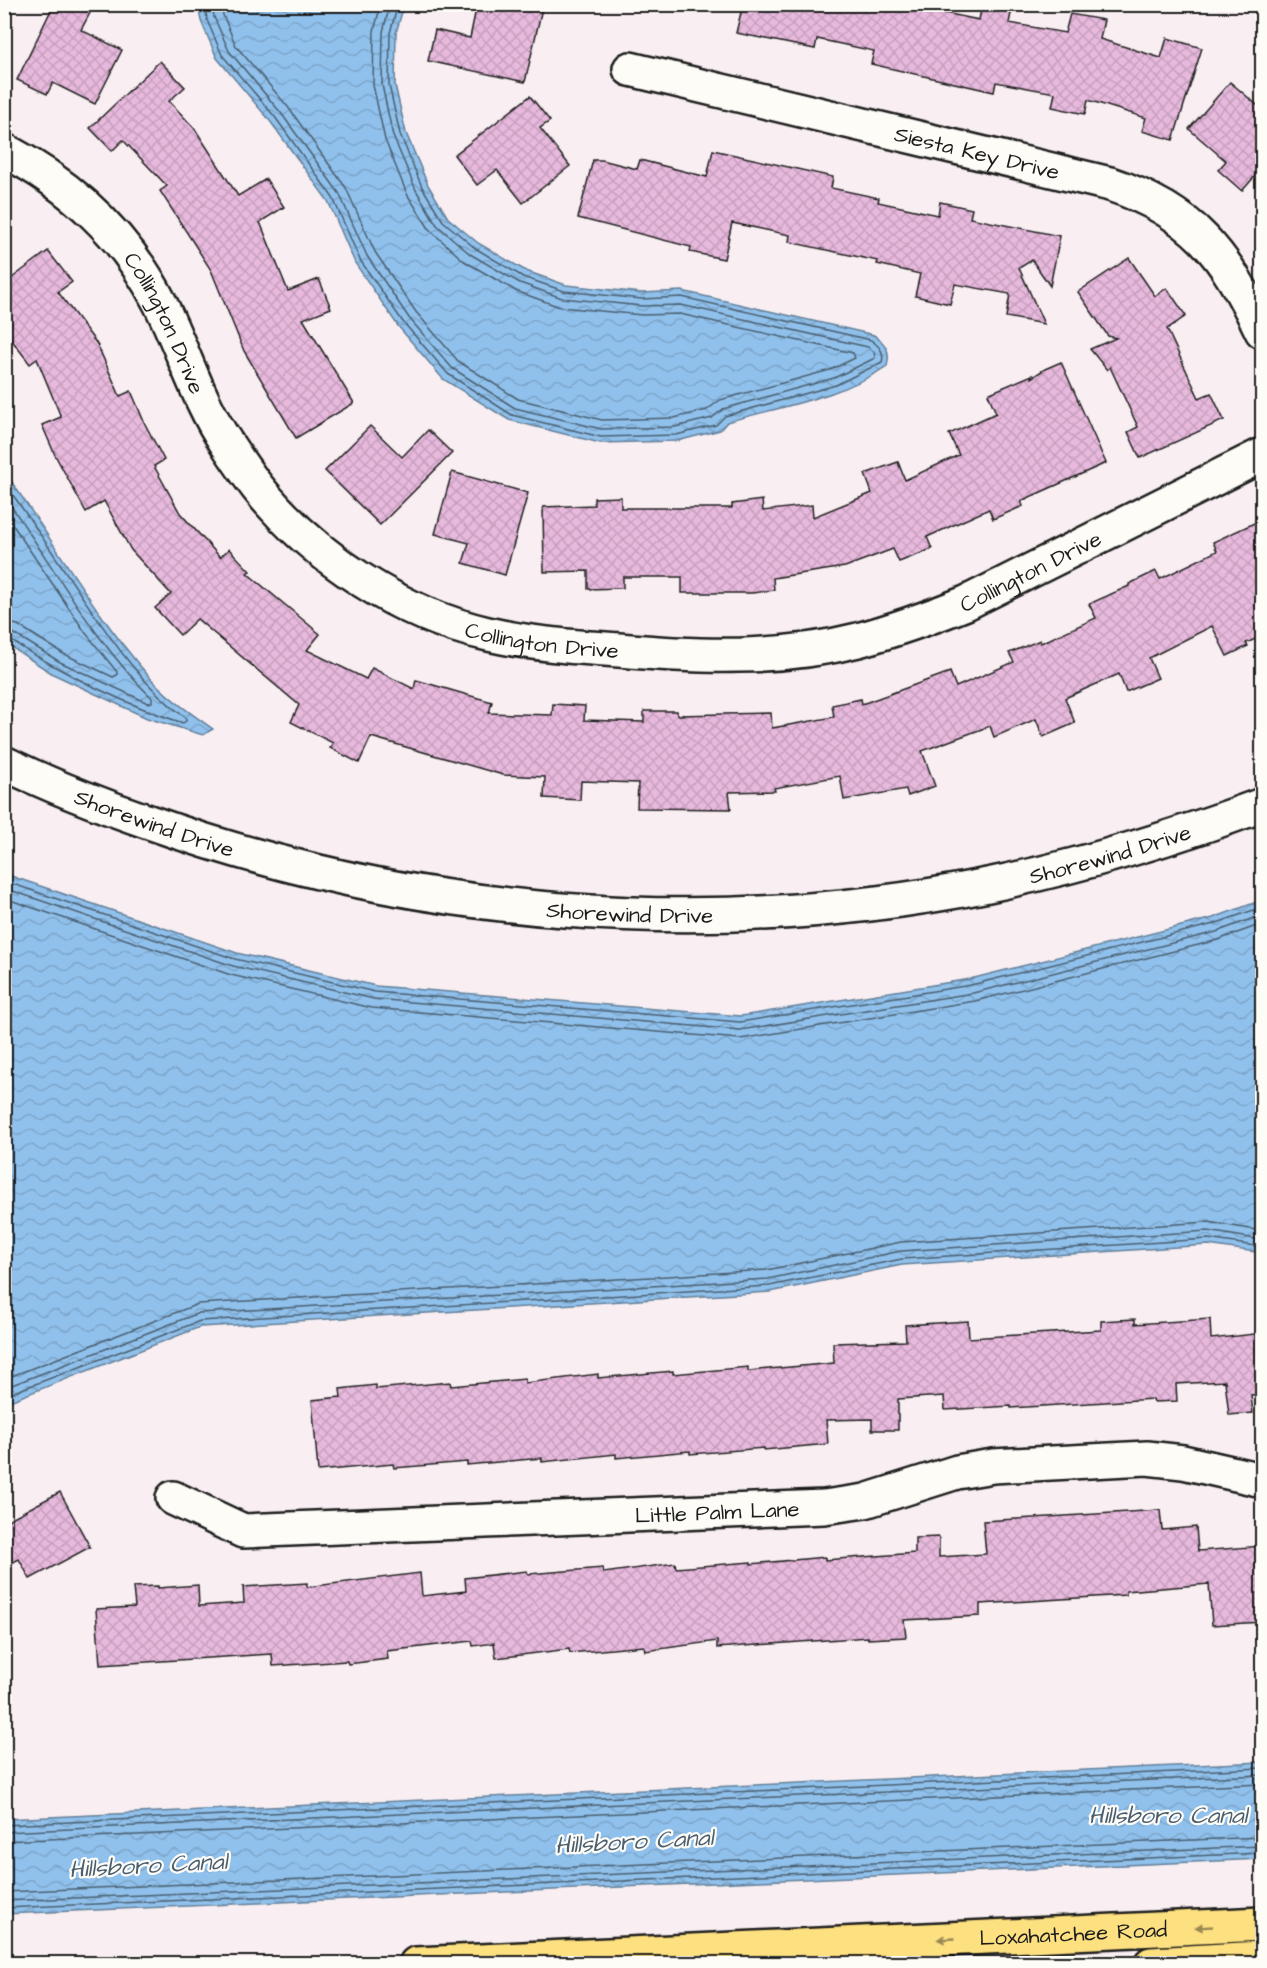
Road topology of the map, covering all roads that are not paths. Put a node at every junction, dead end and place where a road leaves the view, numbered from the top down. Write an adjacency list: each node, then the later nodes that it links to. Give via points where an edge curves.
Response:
1 (630, 69): 3 (street, Siesta Key Drive, via 1132,191 1191,226 1220,256)
2 (4, 150): 4 (street, Collington Drive, via 37,167 74,194 108,226 160,303 224,441 258,489 285,517 328,557 377,589 430,615 486,634 543,644 716,656 786,652 856,641 966,603)
3 (1263, 331)
4 (1263, 455)
5 (4, 763): 6 (street, Shorewind Drive, via 102,806 292,867 478,902 589,913 789,912 889,902 1085,863 1181,835)
6 (1263, 805)
7 (1263, 1480): 8 (street, Little Palm Lane, via 1147,1458 993,1466 957,1472 865,1501 824,1507 243,1530)
8 (173, 1498)
9 (1263, 1924): 12 (main road, Loxahatchee Road, one-way to 12)
10 (1263, 1958): 11 (main road, Loxahatchee Road)
11 (1153, 1963)
12 (416, 1964)

